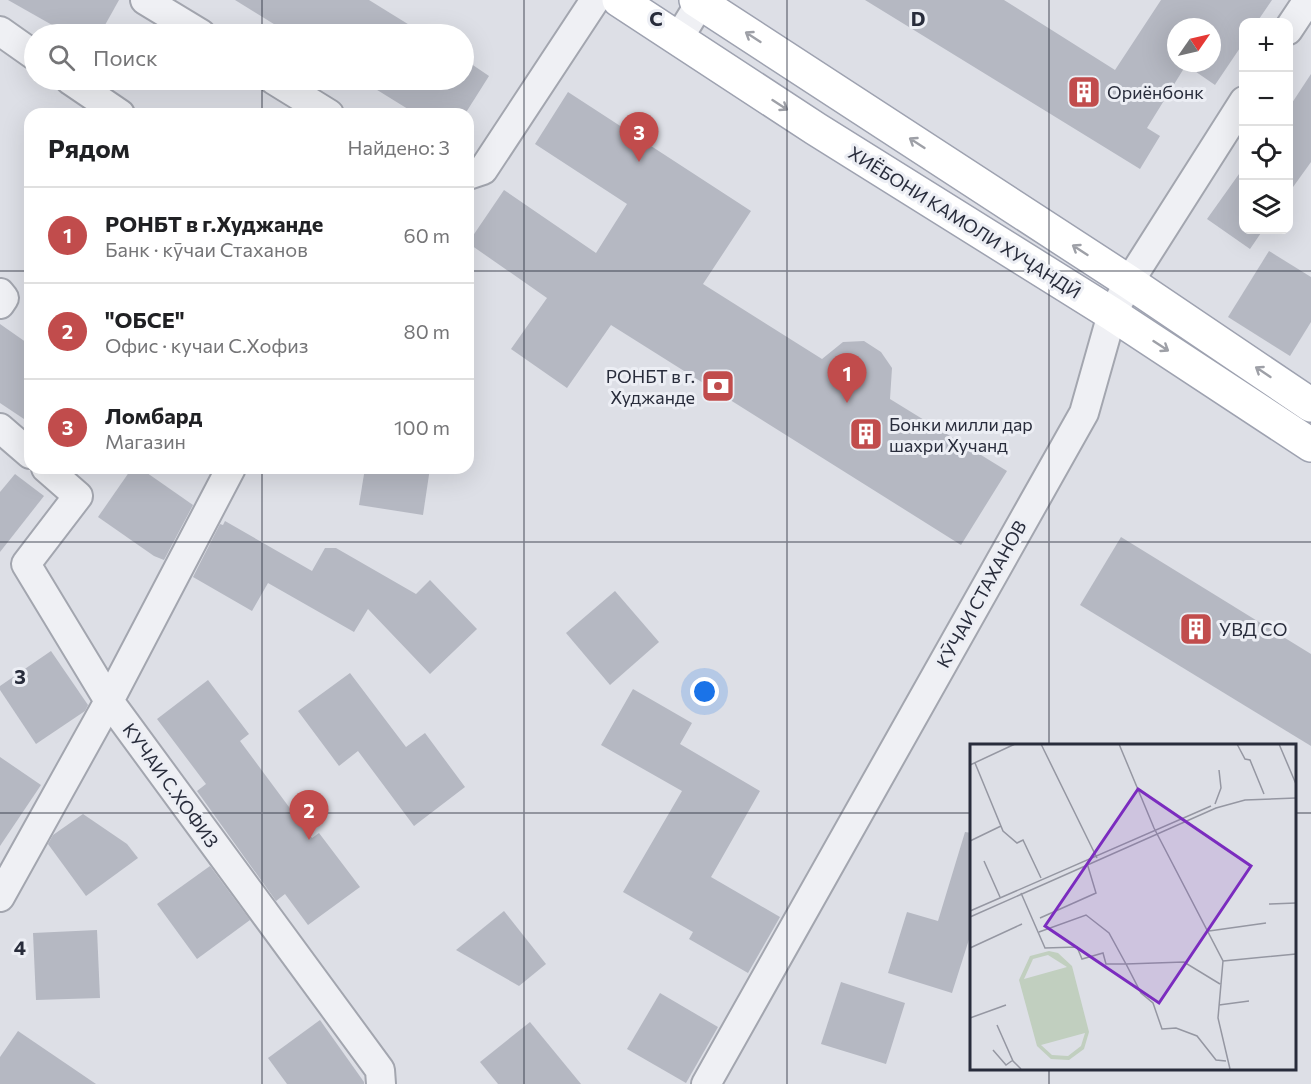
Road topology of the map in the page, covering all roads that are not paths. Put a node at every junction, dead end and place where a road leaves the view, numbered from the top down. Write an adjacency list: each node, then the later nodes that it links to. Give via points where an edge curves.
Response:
1 (145, 0): 7 (street)
2 (595, 0): 16 (street, via 483,170)
3 (620, 0): 9 (main road, ХИЁБОНИ КАМОЛИ ХУҶАНДӢ)
4 (1308, 0): 6 (street)
5 (699, 1): 9 (street); 17 (main road, ХИЁБОНИ КАМОЛИ ХУҶАНДӢ, one-way to 5)
6 (1293, 22)
7 (185, 24)
8 (0, 31): 10 (street)
9 (678, 39): 20 (main road, ХИЁБОНИ КАМОЛИ ХУҶАНДӢ, one-way to 20)
10 (24, 48)
11 (85, 90): 13 (street)
12 (290, 90): 14 (street)
13 (111, 108)
14 (319, 108)
15 (1239, 109): 17 (street, КӮЧАИ СТАХАНОВ)
16 (474, 173)
17 (1129, 282): 20 (street, КӮЧАИ СТАХАНОВ); 21 (main road, ХИЁБОНИ КАМОЛИ ХУҶАНДӢ, one-way to 17)
18 (0, 293): 19 (street, via 4,298)
19 (0, 304)
20 (1112, 314): 23 (main road, ХИЁБОНИ КАМОЛИ ХУҶАНДӢ, one-way to 23); 30 (street, КӮЧАИ СТАХАНОВ, via 1084,413)
21 (1311, 405)
22 (0, 428): 24 (street)
23 (1311, 445)
24 (24, 449)
25 (53, 474): 27 (street, КУЧАИ С.ХОФИЗ, via 78,496 26,564)
26 (228, 474): 27 (street)
27 (109, 700): 28 (street); 29 (street, КУЧАИ С.ХОФИЗ, via 380,1070)
28 (0, 897)
29 (381, 1084)
30 (706, 1084)

